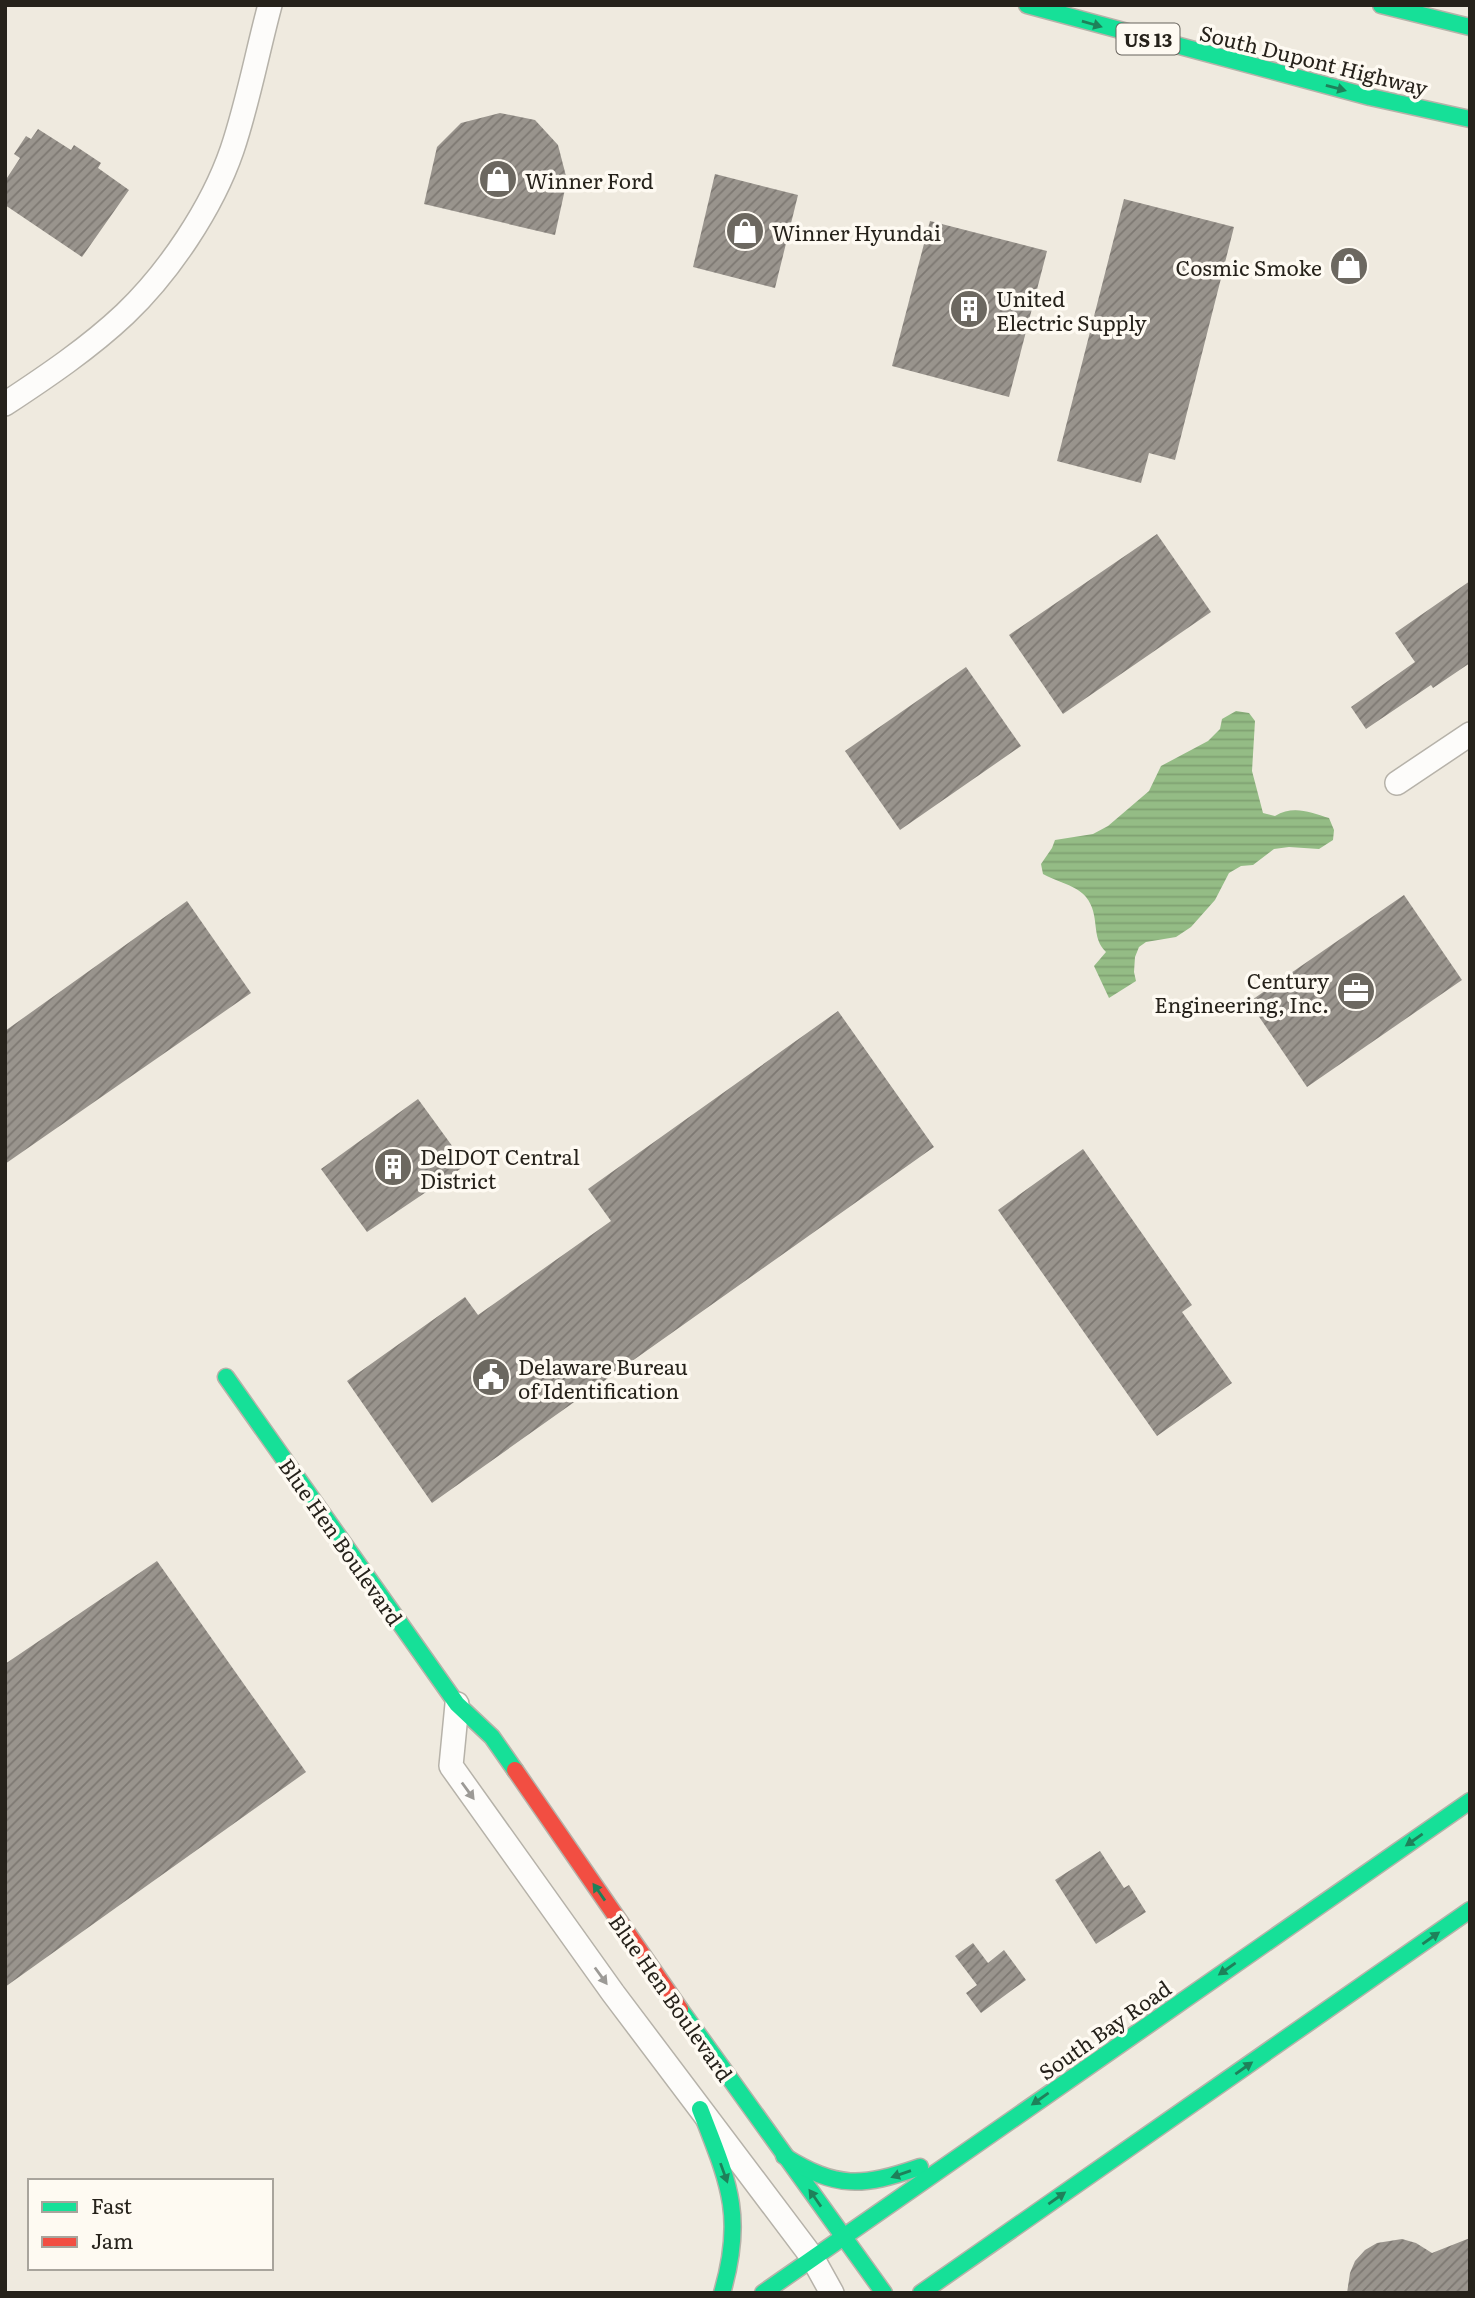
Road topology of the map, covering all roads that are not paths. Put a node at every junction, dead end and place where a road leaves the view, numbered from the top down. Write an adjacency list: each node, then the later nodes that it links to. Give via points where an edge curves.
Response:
1 (270, 5): 6 (street, via 232,151 192,232 126,313)
2 (1027, 5): 5 (main road, South Dupont Highway / US 13, one-way to 5, via 1370,97)
3 (1381, 5): 4 (main road)
4 (1470, 27)
5 (1470, 119)
6 (5, 404)
7 (1470, 733): 8 (street)
8 (1397, 783)
9 (226, 1377): 10 (main road, Blue Hen Boulevard)
10 (457, 1704): 13 (street, Blue Hen Boulevard, one-way to 13, via 450,1766); 15 (main road, Blue Hen Boulevard, one-way to 10, via 492,1737)
11 (1470, 1801): 14 (main road, South Bay Road, one-way to 14)
12 (1470, 1910): 16 (main road, one-way to 12)
13 (700, 2109): 18 (street, Blue Hen Boulevard); 20 (main road, one-way to 20, via 734,2208 734,2249)
14 (965, 2150): 15 (main road, one-way to 15, via 894,2177 861,2184 824,2178); 17 (main road, South Bay Road)
15 (784, 2156): 17 (main road, Blue Hen Boulevard, one-way to 15)
16 (1018, 2225): 19 (main road); 24 (main road)
17 (842, 2236): 18 (main road, South Bay Road); 23 (main road, Blue Hen Boulevard)
18 (812, 2258): 21 (main road, South Bay Road); 22 (street, Blue Hen Boulevard)
19 (986, 2265)
20 (722, 2293)
21 (763, 2293)
22 (832, 2293)
23 (884, 2293)
24 (921, 2293)

